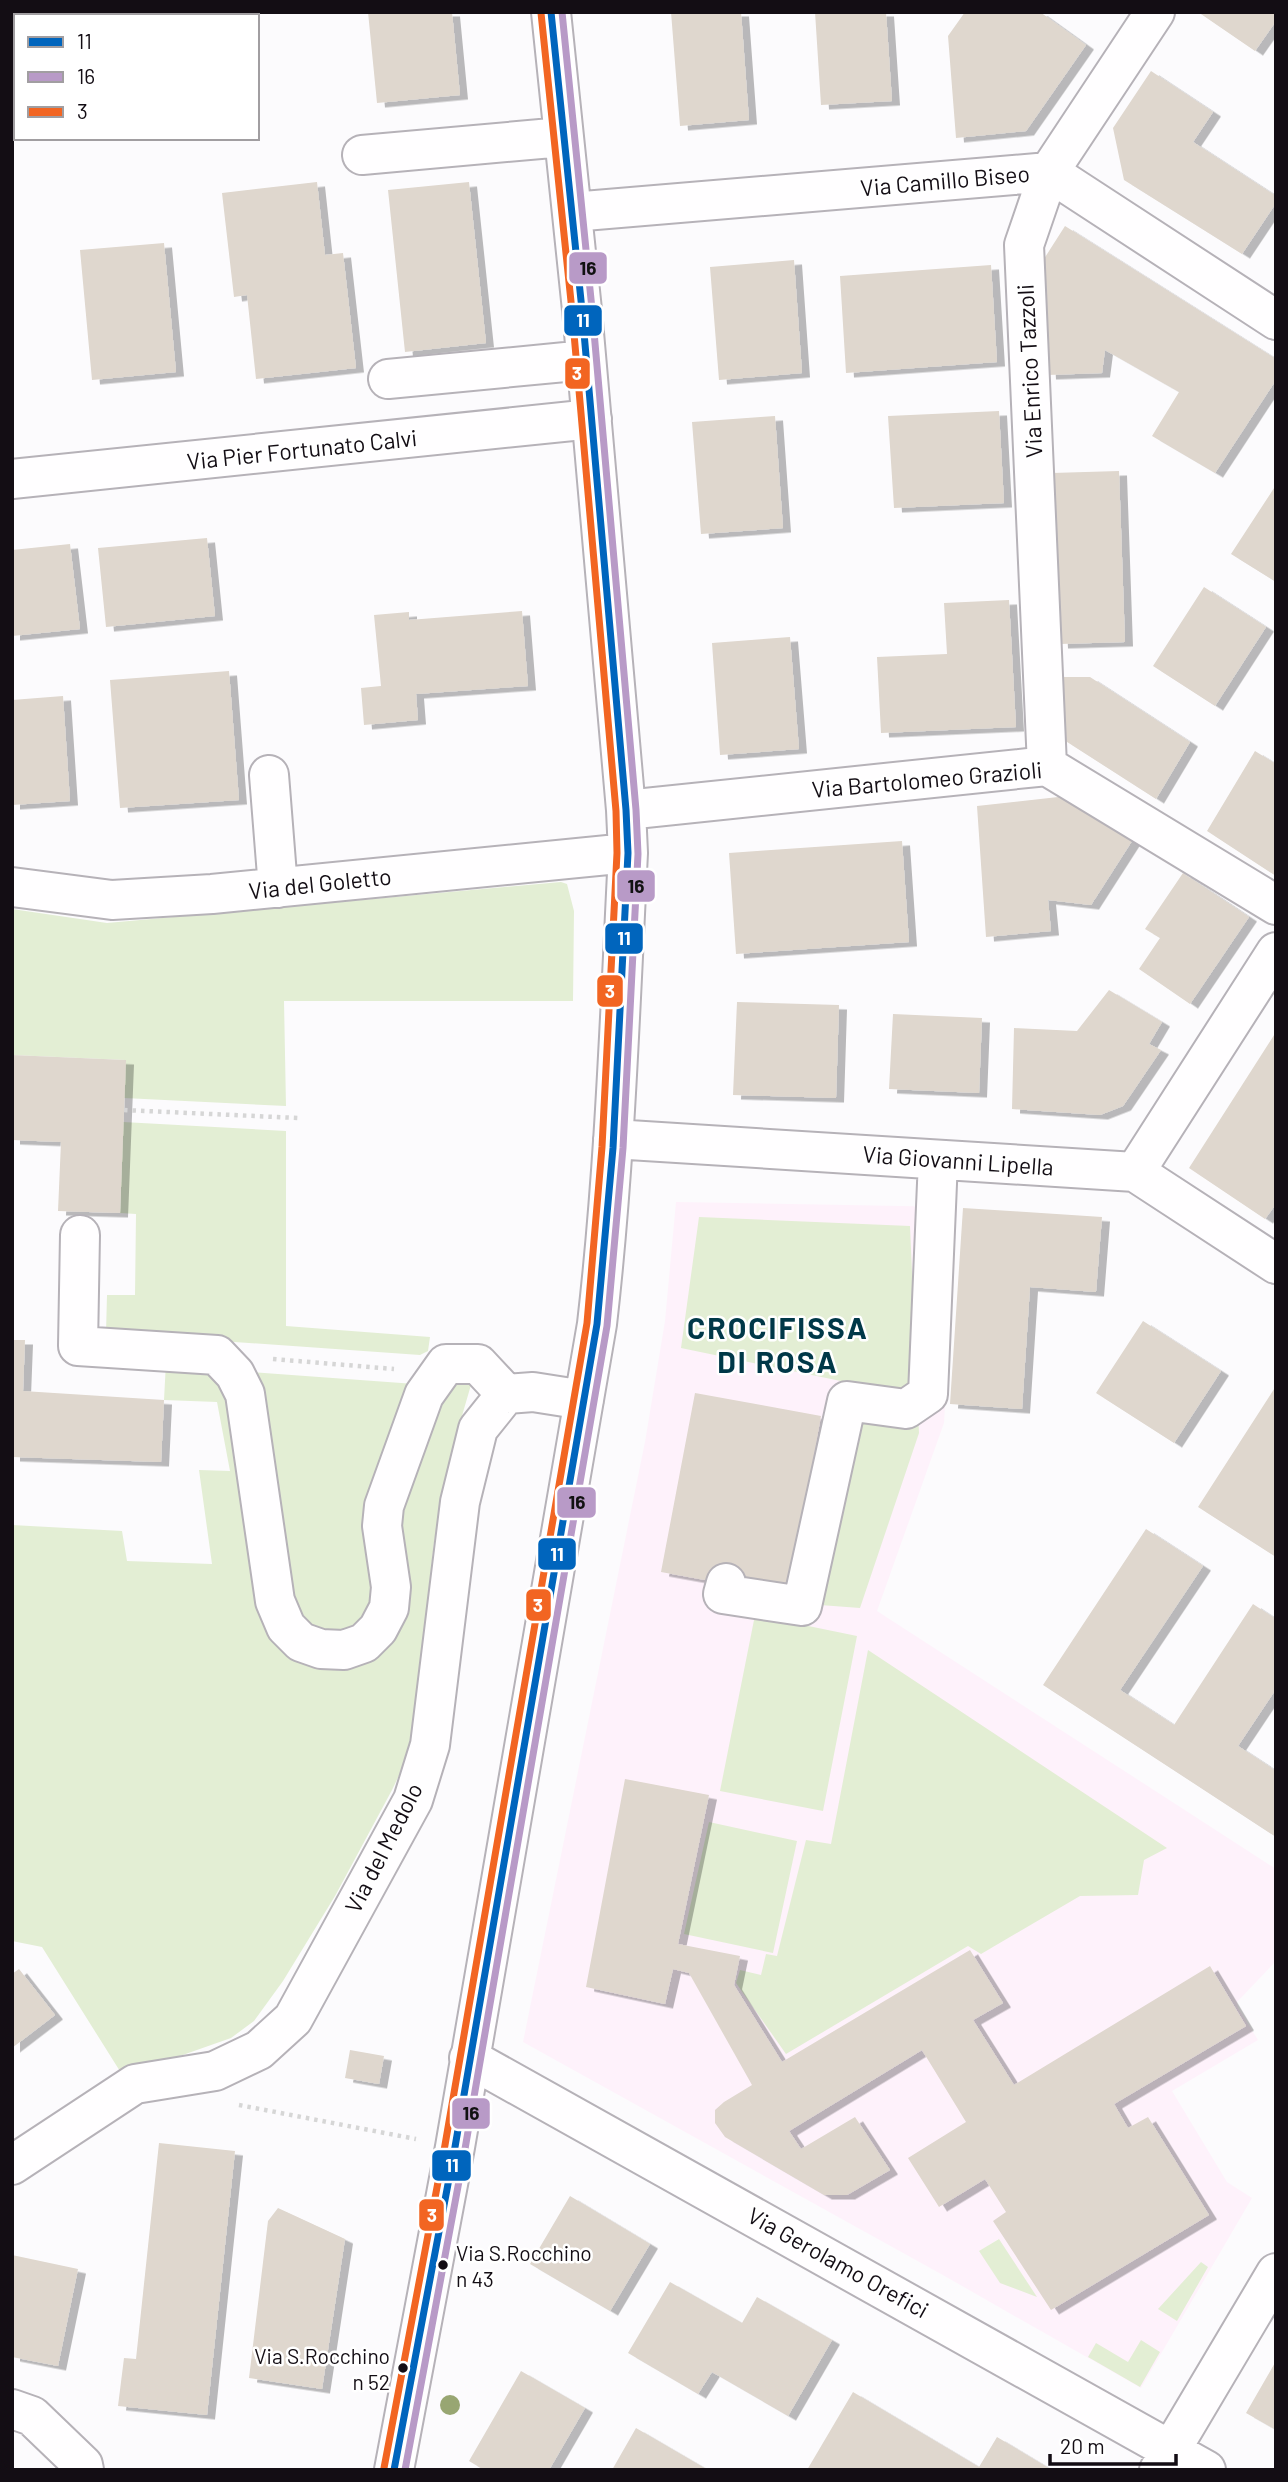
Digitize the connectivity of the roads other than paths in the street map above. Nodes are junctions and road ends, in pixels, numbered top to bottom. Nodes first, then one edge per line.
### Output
1 (551, 12) edge
2 (1155, 12) edge
3 (563, 137) junction
4 (362, 155) dead end
5 (1049, 173) junction
6 (572, 212) junction
7 (1276, 320) edge
8 (586, 360) junction
9 (388, 379) dead end
10 (592, 419) junction
11 (12, 480) edge
12 (1047, 766) junction
13 (269, 775) dead end
14 (626, 810) junction
15 (628, 853) junction
16 (12, 887) edge
17 (278, 888) junction
18 (1276, 905) edge
19 (1276, 952) edge
20 (613, 1139) junction
21 (938, 1160) junction
22 (1135, 1172) junction
23 (80, 1235) dead end
24 (1276, 1264) edge
25 (506, 1394) junction
26 (584, 1400) junction
27 (726, 1583) dead end
28 (469, 2058) junction
29 (12, 2165) edge
30 (1276, 2273) edge
31 (12, 2409) edge
32 (1165, 2459) edge
33 (83, 2470) edge
34 (394, 2470) edge
35 (1206, 2470) edge

1 - 3 street
2 - 5 street, Via Enrico Tazzoli
3 - 4 street
3 - 6 street
5 - 6 street, Via Camillo Biseo
5 - 7 street, Via Camillo Biseo
5 - 12 street, Via Enrico Tazzoli
6 - 8 street
8 - 9 street
8 - 10 street
10 - 11 street, Via Pier Fortunato Calvi
10 - 14 street
12 - 14 street, Via Bartolomeo Grazioli
12 - 18 street, Via Bartolomeo Grazioli
13 - 17 street
14 - 15 street
15 - 17 street, Via del Goletto
15 - 20 street
16 - 17 street, Via del Goletto
19 - 22 street
20 - 21 street, Via Giovanni Lipella
20 - 26 street
21 - 22 street, Via Giovanni Lipella
21 - 27 street
22 - 24 street, Via Giovanni Lipella
23 - 25 street
25 - 26 street
25 - 29 street, Via del Medolo
26 - 28 street
28 - 32 street, Via Gerolamo Orefici
28 - 34 street
30 - 32 street
31 - 33 street
32 - 35 street, Via Gerolamo Orefici

